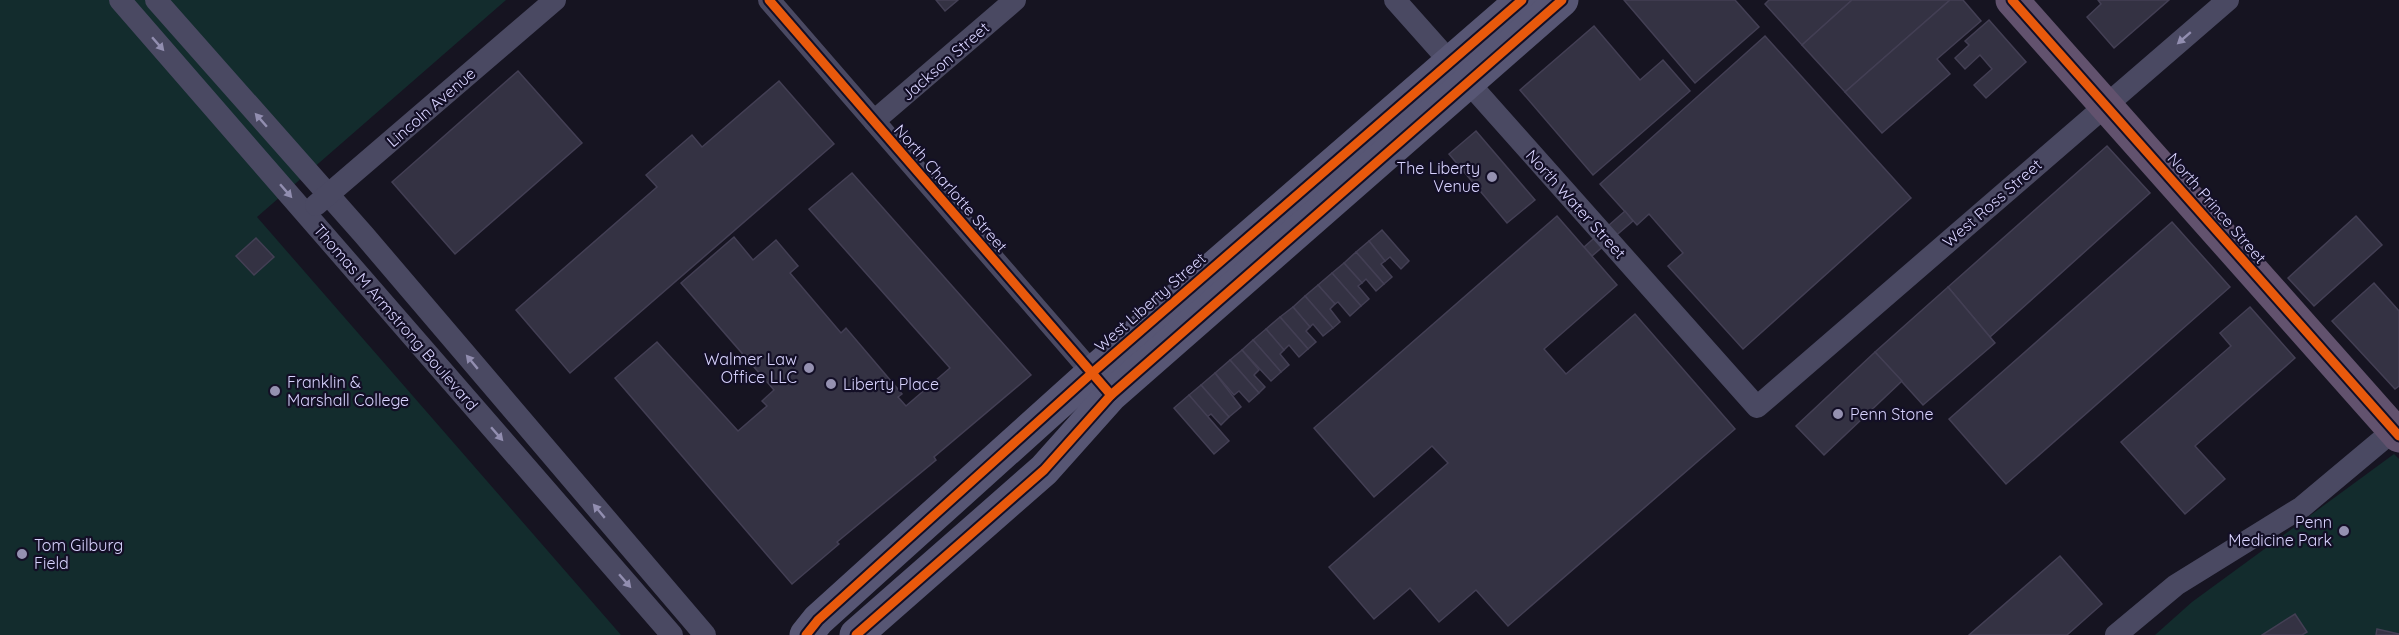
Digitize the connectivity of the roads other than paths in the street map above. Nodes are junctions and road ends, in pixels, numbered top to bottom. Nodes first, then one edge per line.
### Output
1 (120, 0) edge
2 (156, 0) edge
3 (555, 0) edge
4 (769, 0) edge
5 (1015, 0) edge
6 (1395, 0) edge
7 (1522, 0) edge
8 (1562, 0) edge
9 (2012, 0) edge
10 (2228, 0) edge
11 (1458, 72) junction
12 (2106, 105) junction
13 (874, 121) junction
14 (328, 195) junction
15 (306, 214) junction
16 (1101, 384) junction
17 (1757, 407) joint
18 (2397, 431) edge
19 (672, 635) edge
20 (705, 635) edge
21 (806, 635) edge
22 (856, 635) edge
23 (2116, 635) edge

1 -> 15 street, Thomas M Armstrong Boulevard
14 -> 2 street, Thomas M Armstrong Boulevard
3 - 14 street, Lincoln Avenue
4 - 13 street, North Charlotte Street
5 - 13 street, Jackson Street
6 - 11 street, North Water Street
7 - 11 main road, West Liberty Street
8 - 11 main road, West Liberty Street
9 - 12 highway, North Prince Street
10 -> 12 street, West Ross Street
11 - 16 main road, West Liberty Street
11 - 17 street, North Water Street
12 - 17 street, West Ross Street
12 - 18 highway, North Prince Street
13 - 16 street, North Charlotte Street
14 - 15 street, Lincoln Avenue
20 -> 14 street, Thomas M Armstrong Boulevard
15 -> 19 street, Thomas M Armstrong Boulevard
16 - 21 main road, West Liberty Street
16 - 22 main road, West Liberty Street
18 - 23 street

